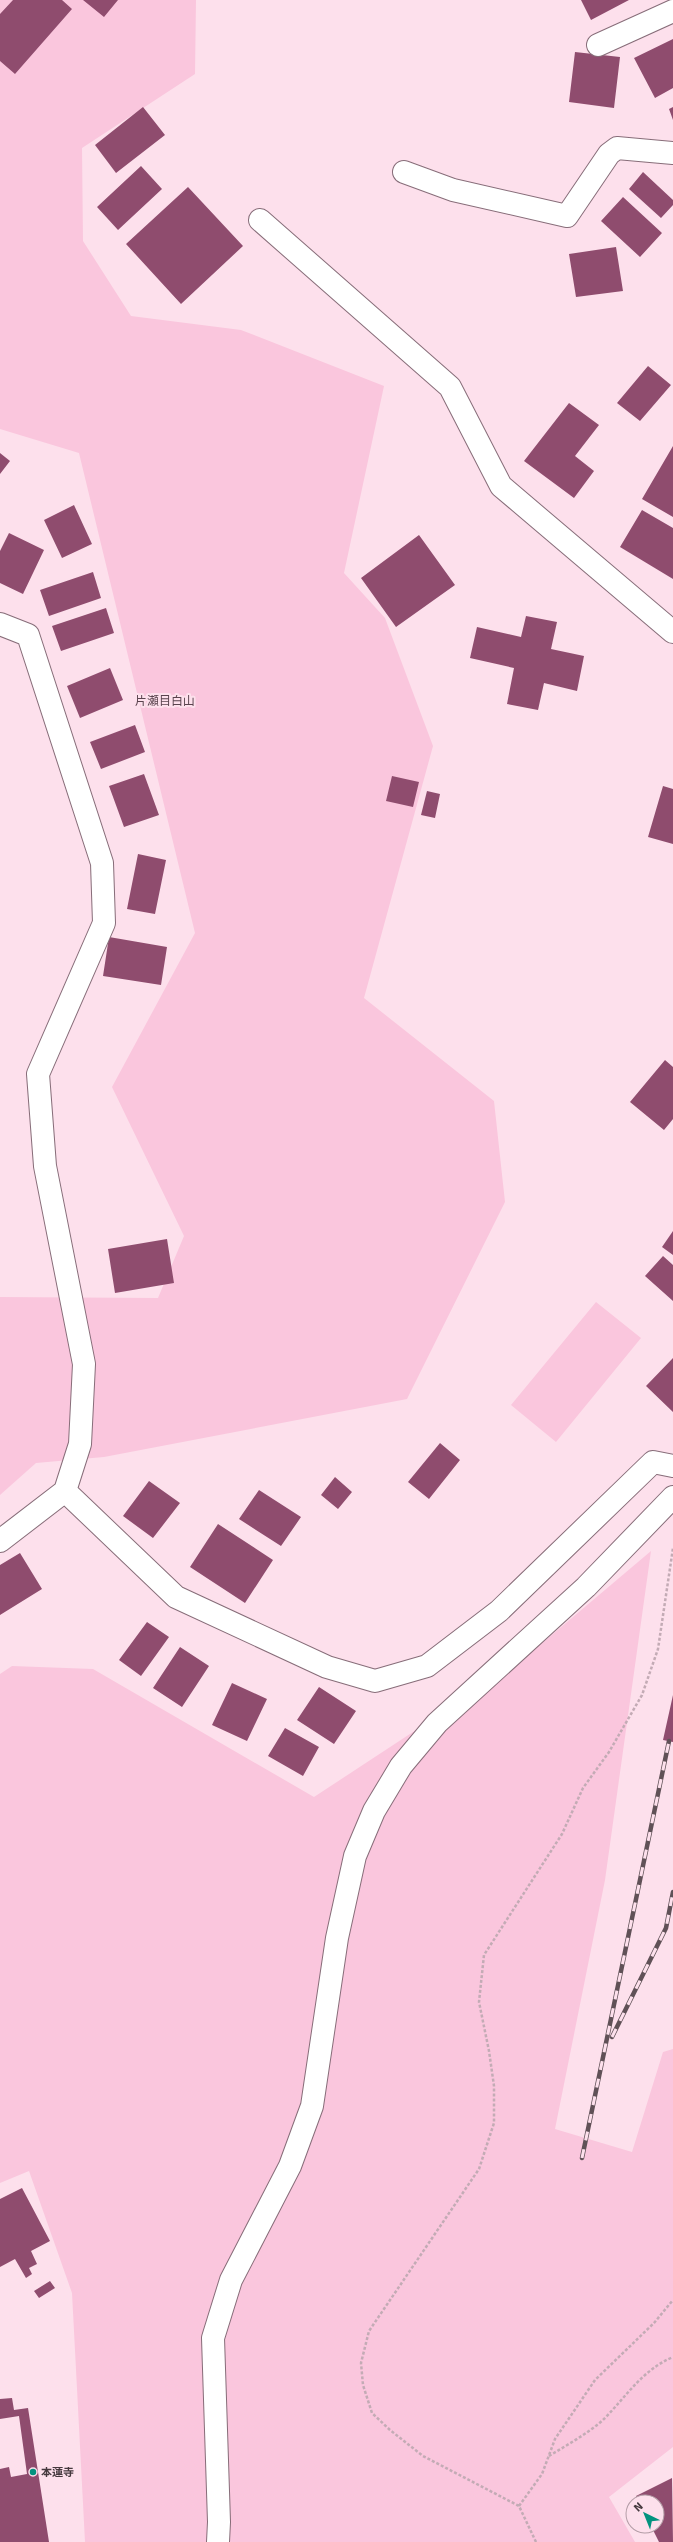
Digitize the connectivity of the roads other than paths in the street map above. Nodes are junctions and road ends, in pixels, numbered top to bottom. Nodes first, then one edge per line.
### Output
1 (673, 11) edge
2 (598, 45) dead end
3 (673, 153) edge
4 (404, 172) dead end
5 (260, 220) dead end
6 (0, 624) edge
7 (673, 632) edge
8 (673, 1466) edge
9 (65, 1491) junction
10 (673, 1496) edge
11 (0, 1541) edge
12 (218, 2542) edge

1 - 2 street
3 - 4 street
5 - 7 street
6 - 9 street
8 - 9 street
9 - 11 street
10 - 12 street

